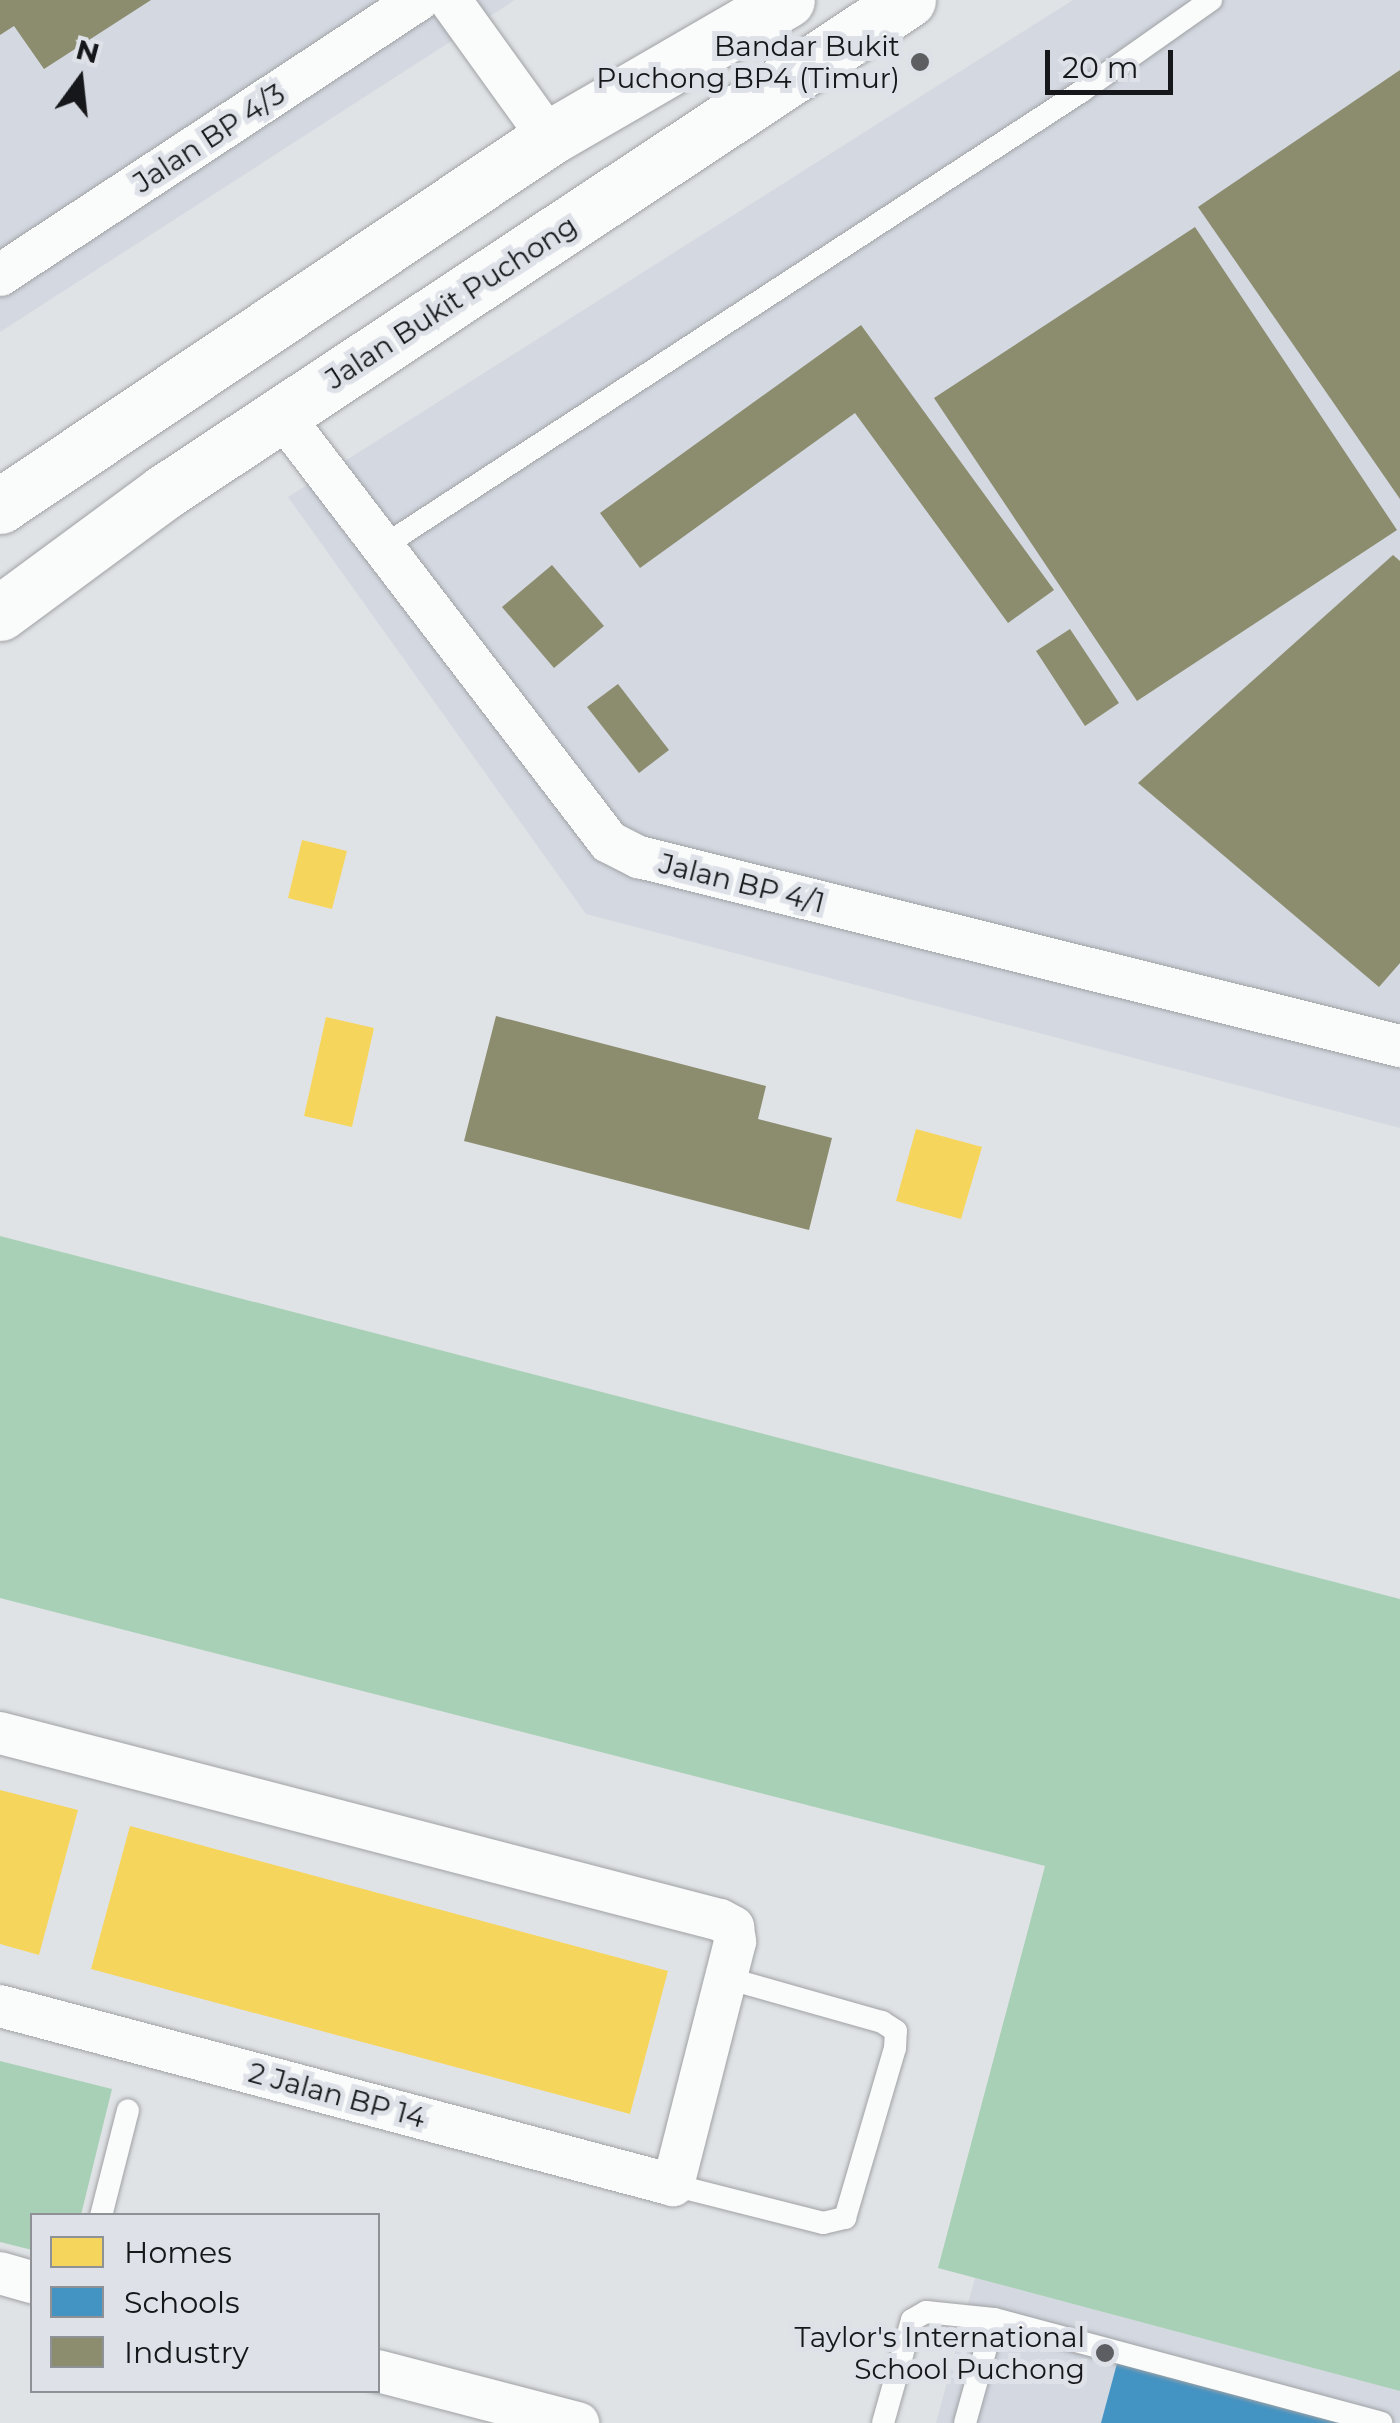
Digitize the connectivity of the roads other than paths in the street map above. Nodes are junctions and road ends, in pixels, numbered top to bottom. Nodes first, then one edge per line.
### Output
1 (418, 0) edge
2 (450, 0) edge
3 (786, 0) edge
4 (908, 0) edge
5 (1211, 0) edge
6 (550, 138) junction
7 (0, 275) edge
8 (281, 414) junction
9 (0, 506) edge
10 (382, 547) junction
11 (0, 613) edge
12 (1400, 1046) edge
13 (0, 1732) edge
14 (727, 1978) junction
15 (0, 2006) edge
16 (128, 2110) dead end
17 (674, 2185) junction
18 (102, 2213) edge
19 (0, 2274) edge
20 (30, 2282) edge
21 (994, 2319) junction
22 (380, 2372) edge
23 (578, 2423) edge
24 (883, 2423) edge
25 (965, 2423) edge
26 (1381, 2423) edge

1 - 7 street, Jalan BP 4/3
2 - 6 street
3 - 6 main road
4 - 8 main road, Jalan Bukit Puchong
5 - 10 lane
6 - 9 main road
8 - 10 street, Jalan BP 4/1
8 - 11 main road, Jalan Bukit Puchong
10 - 12 street, Jalan BP 4/1
13 - 14 street
14 - 17 street
14 - 17 lane
15 - 17 street, 2 Jalan BP 14
16 - 18 lane
19 - 20 street
21 - 24 lane
21 - 25 lane
21 - 26 lane
22 - 23 street

